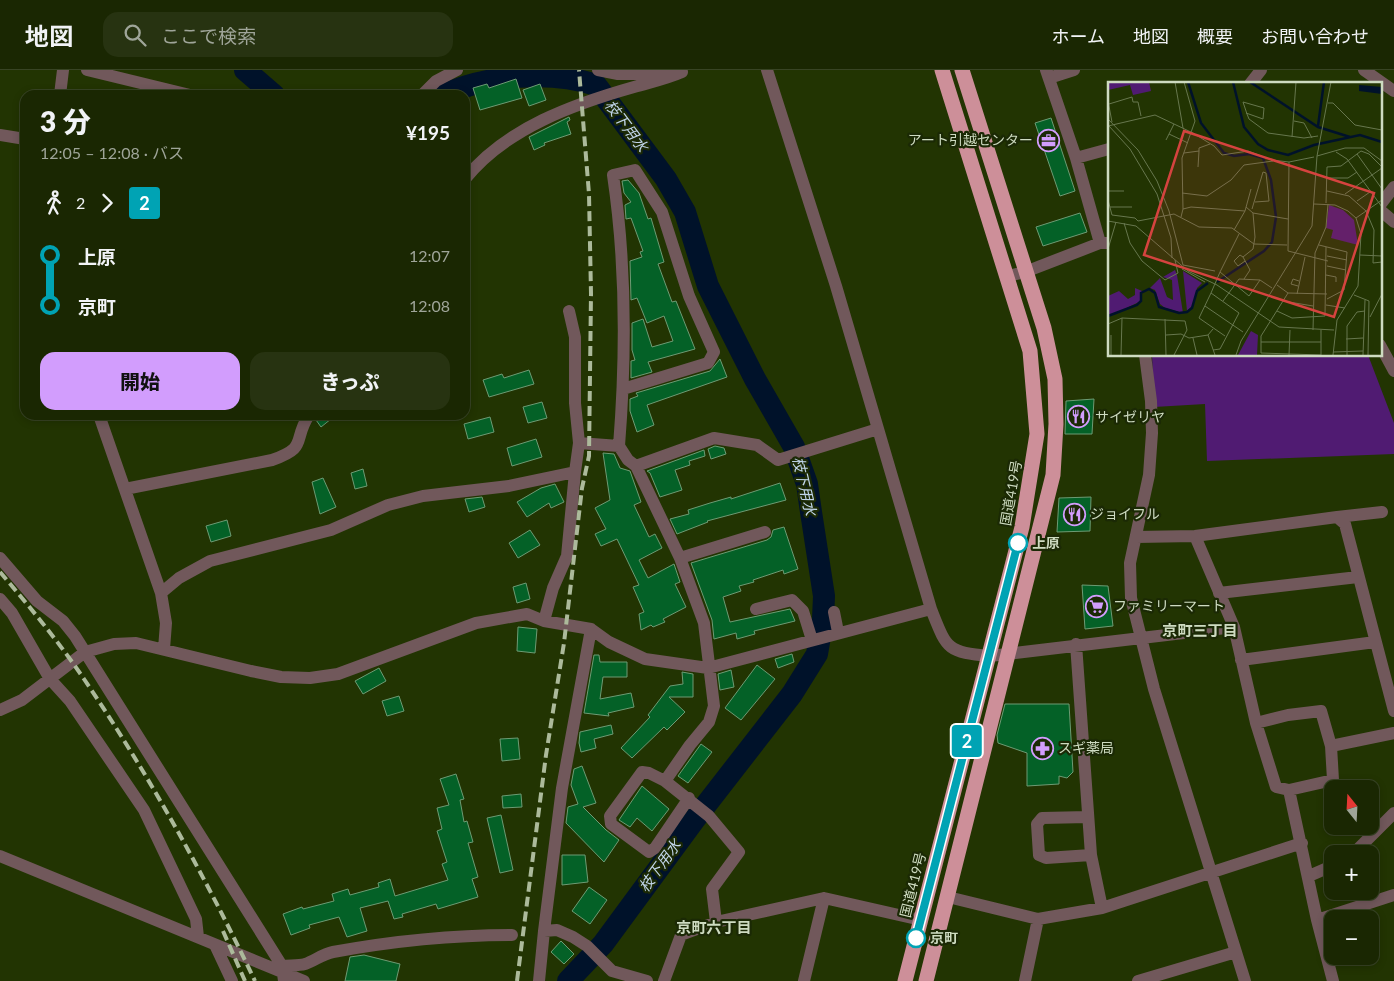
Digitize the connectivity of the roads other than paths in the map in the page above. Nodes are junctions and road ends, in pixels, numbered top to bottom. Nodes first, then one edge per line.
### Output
1 (62, 70) edge
2 (87, 70) edge
3 (457, 70) edge
4 (598, 70) edge
5 (767, 70) edge
6 (942, 70) edge
7 (962, 70) edge
8 (1074, 70) edge
9 (1261, 70) edge
10 (684, 71) edge
11 (1048, 74) edge
12 (1364, 76) edge
13 (1252, 82) edge
14 (1376, 82) edge
15 (1382, 85) edge
16 (60, 90) edge
17 (169, 90) edge
18 (427, 90) edge
19 (1394, 91) edge
20 (0, 135) edge
21 (20, 138) edge
22 (1108, 149) edge
23 (1076, 158) junction
24 (470, 173) edge
25 (1394, 187) edge
26 (1382, 202) edge
27 (1382, 212) edge
28 (1394, 222) edge
29 (1104, 243) edge
30 (1025, 272) junction
31 (1008, 276) junction
32 (569, 311) dead end
33 (1382, 349) edge
34 (1145, 356) edge
35 (1394, 372) edge
36 (623, 389) junction
37 (101, 420) edge
38 (307, 420) edge
39 (878, 429) junction
40 (579, 443) junction
41 (613, 445) junction
42 (636, 466) junction
43 (575, 472) junction
44 (125, 489) junction
45 (1382, 512) dead end
46 (1337, 517) junction
47 (765, 532) dead end
48 (1195, 536) junction
49 (1136, 537) junction
50 (0, 558) edge
51 (680, 558) junction
52 (1358, 577) junction
53 (161, 593) junction
54 (1219, 593) junction
55 (0, 599) edge
56 (756, 609) dead end
57 (931, 609) junction
58 (834, 612) dead end
59 (547, 621) junction
60 (1234, 627) junction
61 (588, 628) junction
62 (837, 633) junction
63 (1141, 638) junction
64 (812, 640) junction
65 (1375, 642) junction
66 (1076, 644) junction
67 (164, 649) junction
68 (85, 652) junction
69 (1009, 653) junction
70 (990, 656) junction
71 (1241, 660) junction
72 (708, 668) junction
73 (50, 679) junction
74 (0, 710) edge
75 (1394, 711) edge
76 (1256, 723) junction
77 (1394, 734) edge
78 (1331, 746) junction
79 (665, 781) junction
80 (1289, 790) junction
81 (691, 800) junction
82 (1394, 813) edge
83 (1088, 817) junction
84 (1302, 843) junction
85 (1363, 845) edge
86 (1091, 855) junction
87 (0, 856) edge
88 (1324, 869) edge
89 (1210, 872) junction
90 (1308, 876) junction
91 (1394, 895) edge
92 (948, 896) junction
93 (824, 898) junction
94 (1102, 908) junction
95 (921, 920) junction
96 (1038, 920) junction
97 (1317, 920) junction
98 (716, 922) junction
99 (544, 931) junction
100 (512, 935) dead end
101 (198, 937) junction
102 (216, 946) junction
103 (1236, 952) junction
104 (283, 973) edge
105 (232, 981) edge
106 (304, 981) edge
107 (539, 981) edge
108 (647, 981) edge
109 (664, 981) edge
110 (804, 981) edge
111 (906, 981) edge
112 (926, 981) edge
113 (1025, 981) edge
114 (1138, 981) edge
115 (1245, 981) edge
116 (1333, 981) edge

1 - 16 street
2 - 17 street
3 - 18 street
4 - 10 street
5 - 39 street
6 - 31 highway, 国道419号
7 - 30 highway
8 - 11 street
9 - 13 street
10 - 24 street
11 - 23 street
12 - 14 street
15 - 19 street
20 - 21 street
22 - 23 street
23 - 29 street
25 - 26 street
27 - 28 street
29 - 30 street
30 - 31 street
30 - 69 highway
31 - 70 highway, 国道419号
32 - 40 street
33 - 35 street
34 - 49 street
36 - 36 street
36 - 41 street
37 - 44 street
38 - 44 street
39 - 42 street
39 - 57 street
40 - 41 street
40 - 43 street
41 - 42 street
42 - 51 street
43 - 53 street
43 - 59 street
44 - 53 street
45 - 46 street
46 - 48 street
46 - 52 street
47 - 51 street
48 - 49 street
48 - 54 street
49 - 63 street
50 - 68 street
51 - 72 street
52 - 54 street
52 - 65 street
53 - 67 street
54 - 60 street
55 - 73 street
56 - 64 street
57 - 62 street
57 - 70 street
58 - 62 street
59 - 61 street
59 - 67 street
60 - 63 street
60 - 71 street
61 - 72 street
61 - 99 street
62 - 64 street
63 - 66 street
63 - 89 street
64 - 72 street
65 - 71 street
65 - 75 street
66 - 69 street
66 - 83 street
67 - 68 street
68 - 73 street
68 - 104 street
69 - 70 street
69 - 92 highway
70 - 95 highway, 国道419号
71 - 76 street
72 - 79 street
73 - 74 street
73 - 101 street
76 - 78 street
76 - 80 street
77 - 78 street
78 - 80 street
79 - 81 street
79 - 81 street
80 - 84 street
81 - 98 street
82 - 85 street
83 - 86 street
83 - 86 street
84 - 89 street
84 - 90 street
86 - 94 street
87 - 101 street
88 - 90 street
89 - 94 street
89 - 103 street
90 - 97 street
91 - 97 street
92 - 96 street
92 - 112 highway
93 - 95 street
93 - 98 street
93 - 110 street
94 - 96 street
95 - 111 highway, 国道419号
96 - 113 street
97 - 116 street
98 - 109 street
99 - 107 street
99 - 108 street
100 - 104 street
101 - 102 street
102 - 104 street
102 - 105 street
103 - 114 street
103 - 115 street
104 - 106 street

